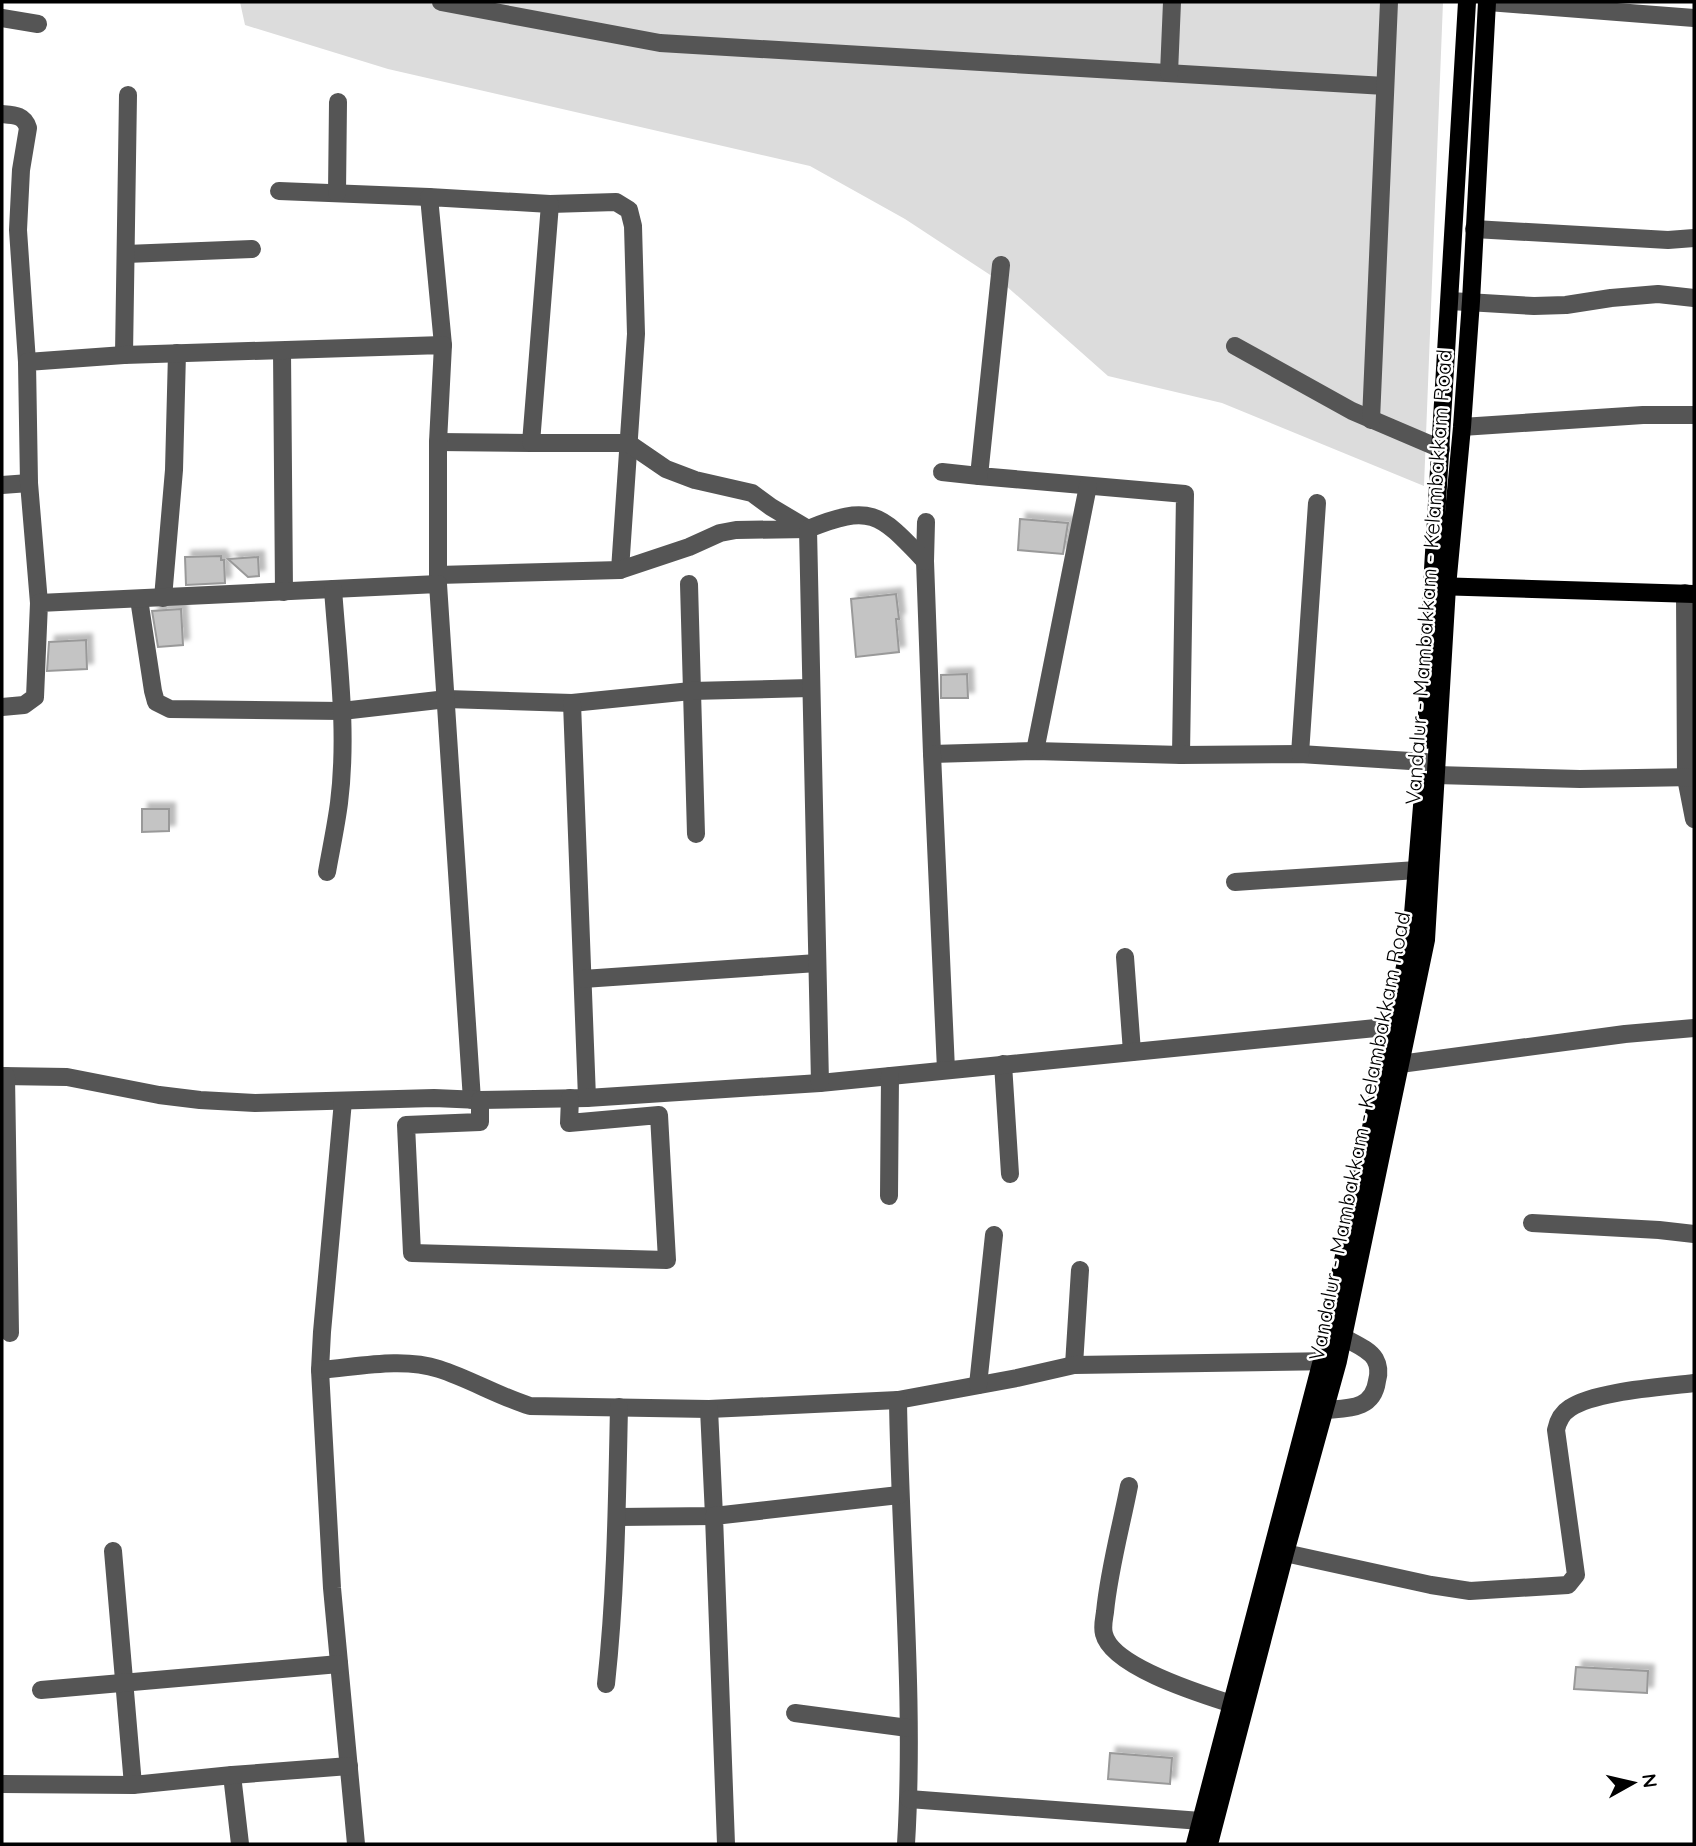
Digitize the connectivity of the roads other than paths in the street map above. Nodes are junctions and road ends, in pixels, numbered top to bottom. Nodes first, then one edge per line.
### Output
1 (441, 2) edge
2 (1172, 2) edge
3 (1389, 2) edge
4 (1467, 2) edge
5 (1488, 2) edge
6 (2, 18) edge
7 (1694, 18) edge
8 (38, 24) dead end
9 (1169, 73) junction
10 (1385, 86) junction
11 (128, 95) dead end
12 (338, 102) dead end
13 (2, 114) edge
14 (279, 191) dead end
15 (337, 193) junction
16 (429, 197) junction
17 (550, 204) junction
18 (1474, 229) junction
19 (1694, 238) edge
20 (252, 249) dead end
21 (126, 254) junction
22 (1001, 265) dead end
23 (1694, 298) edge
24 (1450, 301) junction
25 (1471, 301) junction
26 (443, 345) junction
27 (1235, 346) dead end
28 (282, 351) junction
29 (177, 354) junction
30 (124, 355) junction
31 (27, 362) junction
32 (1694, 415) edge
33 (1371, 419) junction
34 (1462, 427) junction
35 (438, 442) junction
36 (531, 443) junction
37 (628, 443) junction
38 (1441, 449) junction
39 (942, 472) dead end
40 (979, 476) junction
41 (29, 483) junction
42 (2, 485) edge
43 (1088, 486) junction
44 (1317, 503) dead end
45 (926, 522) dead end
46 (808, 529) junction
47 (925, 561) junction
48 (620, 570) junction
49 (438, 579) junction
50 (689, 584) dead end
51 (1439, 586) junction
52 (333, 589) junction
53 (284, 592) junction
54 (1690, 594) edge
55 (163, 598) junction
56 (139, 599) junction
57 (39, 603) junction
58 (810, 688) junction
59 (691, 691) junction
60 (447, 699) junction
61 (572, 703) junction
62 (2, 707) edge
63 (342, 711) junction
64 (1035, 751) junction
65 (932, 754) junction
66 (1300, 754) junction
67 (1181, 755) junction
68 (1431, 769) junction
69 (1690, 778) edge
70 (1694, 819) edge
71 (696, 834) dead end
72 (1417, 870) junction
73 (327, 872) dead end
74 (1235, 882) dead end
75 (1125, 957) dead end
76 (817, 963) junction
77 (583, 979) junction
78 (1399, 1026) junction
79 (1694, 1028) edge
80 (1132, 1052) junction
81 (1392, 1063) junction
82 (1003, 1064) junction
83 (946, 1070) junction
84 (4, 1076) edge
85 (890, 1076) junction
86 (820, 1083) junction
87 (579, 1098) junction
88 (476, 1100) junction
89 (343, 1101) junction
90 (1010, 1174) dead end
91 (889, 1196) dead end
92 (1532, 1223) dead end
93 (1694, 1234) edge
94 (993, 1236) dead end
95 (1080, 1269) dead end
96 (9, 1333) dead end
97 (1343, 1337) junction
98 (1330, 1361) junction
99 (1074, 1365) junction
100 (320, 1370) junction
101 (1694, 1383) edge
102 (978, 1385) junction
103 (898, 1400) junction
104 (619, 1407) junction
105 (709, 1409) junction
106 (1325, 1410) junction
107 (1129, 1486) dead end
108 (900, 1495) junction
109 (713, 1516) junction
110 (617, 1517) junction
111 (113, 1551) dead end
112 (1285, 1553) junction
113 (339, 1664) junction
114 (124, 1683) junction
115 (606, 1684) dead end
116 (41, 1690) dead end
117 (1232, 1704) junction
118 (795, 1713) dead end
119 (908, 1728) junction
120 (349, 1766) junction
121 (232, 1775) junction
122 (2, 1784) edge
123 (133, 1785) junction
124 (909, 1799) junction
125 (1201, 1821) junction
126 (240, 1844) edge
127 (356, 1844) edge
128 (726, 1844) edge
129 (906, 1844) edge
130 (1195, 1844) edge
131 (1209, 1844) edge

1 - 9 street
2 - 9 street
3 - 10 street
4 - 24 main road, Vandalur - Mambakkam - Kelambakkam Road
5 - 7 street
5 - 18 main road, Vandalur - Mambakkam - Kelambakkam Road
6 - 8 street
9 - 10 street
10 - 33 street
11 - 21 street
12 - 15 street
13 - 31 street
14 - 15 street
15 - 16 street
16 - 17 street
16 - 26 street
17 - 36 street
17 - 37 street
18 - 19 street
18 - 25 main road, Vandalur - Mambakkam - Kelambakkam Road
20 - 21 street
21 - 30 street
22 - 40 street
23 - 25 street
24 - 25 street
24 - 38 main road, Vandalur - Mambakkam - Kelambakkam Road
25 - 34 main road, Vandalur - Mambakkam - Kelambakkam Road
26 - 28 street
26 - 35 street
27 - 33 street
28 - 29 street
28 - 53 street
29 - 30 street
29 - 55 street
30 - 31 street
31 - 41 street
32 - 34 street
33 - 38 street
34 - 51 main road, Vandalur - Mambakkam - Kelambakkam Road
35 - 36 street
35 - 49 street
36 - 37 street
37 - 46 street
37 - 48 street
38 - 51 main road, Vandalur - Mambakkam - Kelambakkam Road
39 - 40 street
40 - 43 street
41 - 42 street
41 - 57 street
43 - 64 street
43 - 67 street
44 - 66 street
45 - 47 street
46 - 47 street
46 - 48 street
46 - 58 street
47 - 65 street
48 - 49 street
49 - 52 street
49 - 60 street
50 - 59 street
51 - 54 main road
51 - 68 main road, Vandalur - Mambakkam - Kelambakkam Road
52 - 53 street
52 - 63 street
53 - 55 street
54 - 69 street
55 - 56 street
56 - 57 street
56 - 63 street
57 - 62 street
58 - 59 street
58 - 76 street
59 - 61 street
59 - 71 street
60 - 61 street
60 - 63 street
60 - 88 street
61 - 77 street
63 - 73 street
64 - 65 street
64 - 67 street
65 - 83 street
66 - 67 street
66 - 68 street
68 - 69 street
68 - 72 main road, Vandalur - Mambakkam - Kelambakkam Road
68 - 78 main road, Vandalur - Mambakkam - Kelambakkam Road
69 - 70 street
72 - 74 street
72 - 78 main road, Vandalur - Mambakkam - Kelambakkam Road
75 - 80 street
76 - 77 street
76 - 86 street
77 - 87 street
78 - 80 street
78 - 81 main road, Vandalur - Mambakkam - Kelambakkam Road
79 - 81 street
80 - 82 street
81 - 97 main road, Vandalur - Mambakkam - Kelambakkam Road
81 - 98 main road, Vandalur - Mambakkam - Kelambakkam Road
82 - 83 street
82 - 90 street
83 - 85 street
84 - 89 street
84 - 96 street
85 - 86 street
85 - 91 street
86 - 87 street
87 - 88 street
87 - 88 street
88 - 89 street
89 - 100 street
92 - 93 street
94 - 102 street
95 - 99 street
97 - 98 main road, Vandalur - Mambakkam - Kelambakkam Road
97 - 106 street
98 - 99 street
98 - 106 main road, Vandalur - Mambakkam - Kelambakkam Road
98 - 117 main road, Vandalur - Mambakkam - Kelambakkam Road
99 - 102 street
100 - 104 street
100 - 113 street
101 - 112 street
102 - 103 street
103 - 105 street
103 - 108 street
104 - 105 street
104 - 110 street
105 - 109 street
106 - 112 main road, Vandalur - Mambakkam - Kelambakkam Road
107 - 117 street
108 - 109 street
108 - 119 street
109 - 110 street
109 - 128 street
110 - 115 street
111 - 114 street
112 - 131 main road, Vandalur - Mambakkam - Kelambakkam Road
113 - 114 street
113 - 120 street
114 - 116 street
114 - 123 street
117 - 125 main road, Vandalur - Mambakkam - Kelambakkam Road
118 - 119 street
119 - 124 street
120 - 121 street
120 - 127 street
121 - 123 street
121 - 126 street
122 - 123 street
124 - 125 street
124 - 129 street
125 - 130 main road, Vandalur - Mambakkam - Kelambakkam Road

